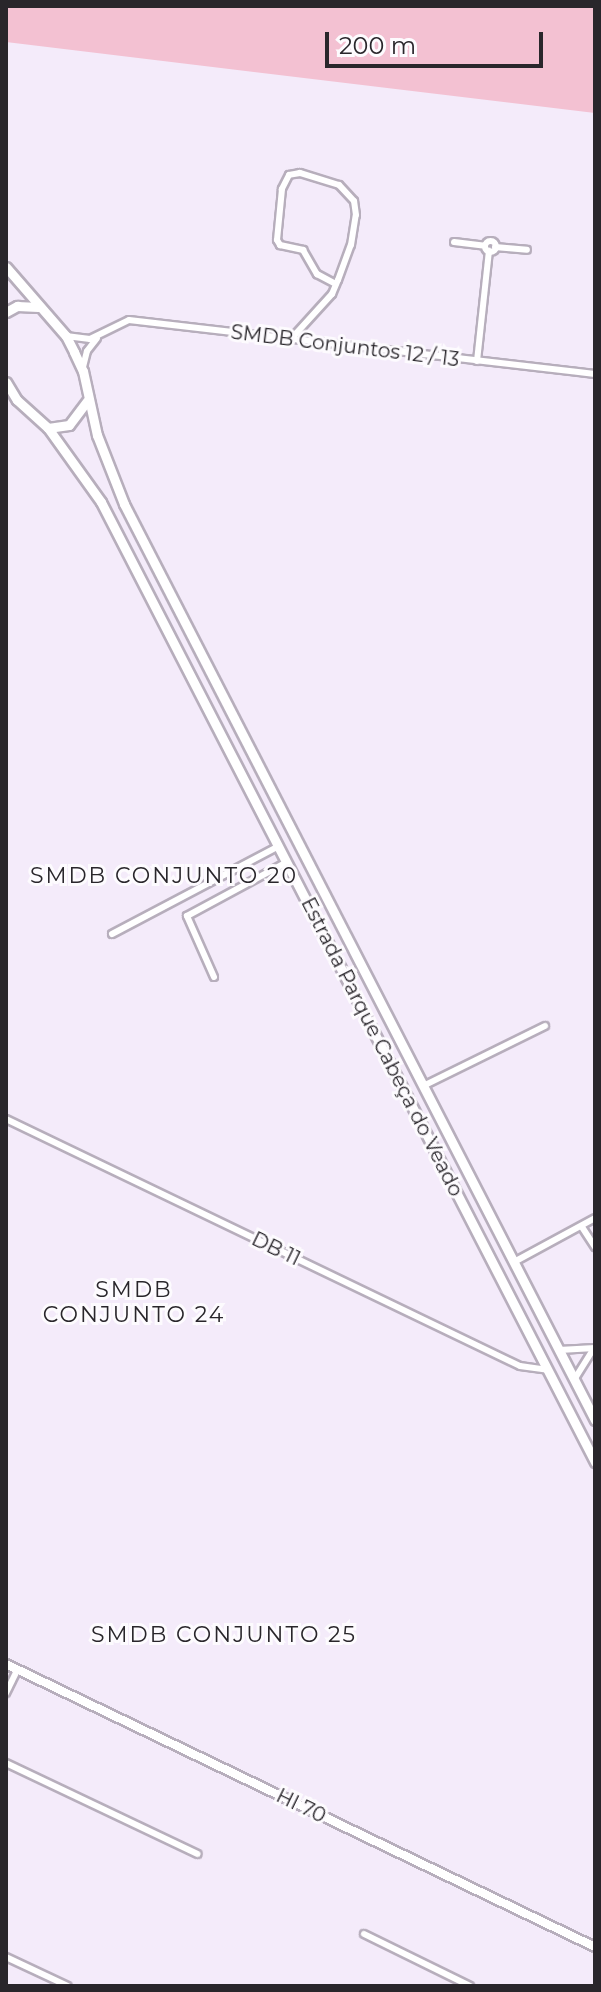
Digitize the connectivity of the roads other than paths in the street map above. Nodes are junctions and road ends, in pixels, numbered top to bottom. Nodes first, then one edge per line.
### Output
1 (454, 242) dead end
2 (490, 248) junction
3 (527, 250) dead end
4 (6, 267) edge
5 (336, 284) junction
6 (38, 307) junction
7 (6, 312) edge
8 (66, 336) junction
9 (100, 336) junction
10 (291, 339) junction
11 (477, 361) junction
12 (83, 371) junction
13 (595, 374) edge
14 (6, 382) edge
15 (6, 394) edge
16 (17, 400) junction
17 (87, 401) junction
18 (48, 428) junction
19 (279, 846) junction
20 (287, 862) junction
21 (112, 934) dead end
22 (214, 977) dead end
23 (545, 1026) dead end
24 (423, 1086) junction
25 (6, 1119) edge
26 (595, 1218) edge
27 (582, 1227) junction
28 (505, 1245) junction
29 (595, 1247) edge
30 (487, 1253) junction
31 (514, 1262) junction
32 (594, 1348) edge
33 (559, 1350) junction
34 (548, 1370) junction
35 (574, 1380) junction
36 (595, 1420) edge
37 (595, 1462) edge
38 (6, 1664) edge
39 (17, 1670) junction
40 (6, 1693) edge
41 (6, 1763) edge
42 (198, 1854) dead end
43 (364, 1934) dead end
44 (595, 1947) edge
45 (6, 1957) edge
46 (68, 1986) edge
47 (470, 1986) edge

1 - 2 street
2 - 3 street
2 - 11 street
4 - 6 main road
5 - 5 street
5 - 10 street
6 - 7 main road
6 - 8 main road, Estrada Parque Cabeça do Veado
8 - 9 street, SMDB Conjuntos 12 / 13
8 - 12 main road, Estrada Parque Cabeça do Veado
9 - 10 street, SMDB Conjuntos 12 / 13
9 - 12 street
10 - 11 street, SMDB Conjuntos 12 / 13
11 - 13 street, SMDB Conjuntos 12 / 13
12 - 17 main road, Estrada Parque Cabeça do Veado
14 - 16 main road, Estrada Parque Cabeça do Veado
15 - 16 street
16 - 18 main road, Estrada Parque Cabeça do Veado
17 - 18 main road
17 - 24 main road, Estrada Parque Cabeça do Veado
18 - 19 main road, Estrada Parque Cabeça do Veado
19 - 20 main road, Estrada Parque Cabeça do Veado
19 - 21 street
20 - 22 street
20 - 30 main road, Estrada Parque Cabeça do Veado
23 - 24 street
24 - 28 main road, Estrada Parque Cabeça do Veado
25 - 34 street, DB 11
26 - 27 street
27 - 29 street
27 - 31 street
28 - 30 main road
28 - 31 main road, Estrada Parque Cabeça do Veado
30 - 34 main road, Estrada Parque Cabeça do Veado
31 - 33 main road, Estrada Parque Cabeça do Veado
32 - 33 street
32 - 35 street
33 - 35 main road, Estrada Parque Cabeça do Veado
34 - 37 main road, Estrada Parque Cabeça do Veado
35 - 36 main road, Estrada Parque Cabeça do Veado
38 - 39 street, HI 70
39 - 40 street
39 - 44 street, HI 70
41 - 42 street
43 - 47 street
45 - 46 street

